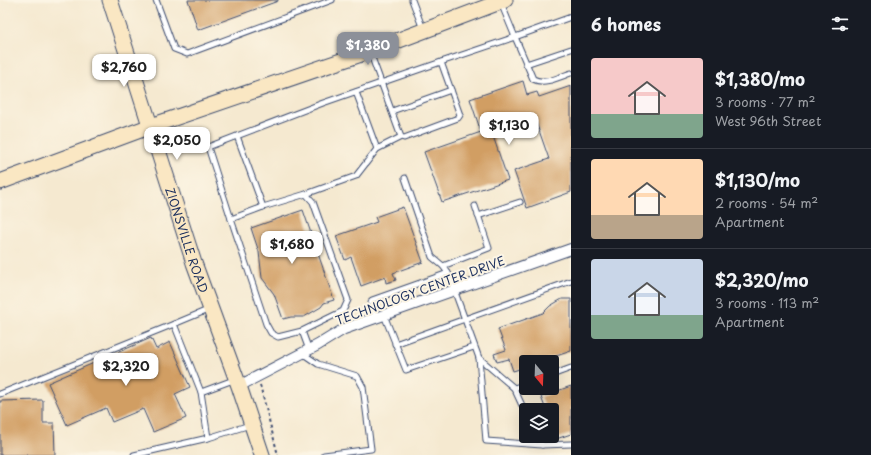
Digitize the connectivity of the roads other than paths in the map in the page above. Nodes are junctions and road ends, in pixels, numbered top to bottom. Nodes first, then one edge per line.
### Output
1 (110, 0) edge
2 (156, 0) edge
3 (332, 0) edge
4 (412, 0) edge
5 (503, 1) edge
6 (571, 17) edge
7 (424, 31) junction
8 (515, 37) junction
9 (571, 48) edge
10 (370, 51) junction
11 (441, 62) junction
12 (526, 64) junction
13 (571, 73) edge
14 (382, 83) junction
15 (451, 90) junction
16 (356, 92) junction
17 (392, 111) junction
18 (151, 126) junction
19 (237, 136) junction
20 (402, 137) junction
21 (377, 149) junction
22 (405, 178) dead end
23 (0, 182) edge
24 (306, 194) junction
25 (520, 202) dead end
26 (475, 206) dead end
27 (262, 207) junction
28 (478, 216) junction
29 (232, 219) junction
30 (571, 249) edge
31 (443, 266) junction
32 (448, 273) junction
33 (571, 281) edge
34 (454, 291) junction
35 (211, 309) junction
36 (380, 317) junction
37 (464, 320) junction
38 (174, 324) junction
39 (302, 331) junction
40 (396, 344) junction
41 (474, 347) junction
42 (306, 352) junction
43 (479, 358) junction
44 (571, 368) edge
45 (559, 372) edge
46 (238, 382) junction
47 (519, 386) edge
48 (514, 388) junction
49 (201, 392) junction
50 (0, 394) edge
51 (521, 403) edge
52 (252, 424) junction
53 (208, 438) junction
54 (571, 444) edge
55 (542, 445) joint
56 (134, 455) edge
57 (262, 455) edge
58 (324, 455) edge

1 - 18 main road, ZIONSVILLE ROAD
2 - 3 lane
4 - 7 lane
5 - 7 main road
5 - 8 lane
6 - 8 lane
7 - 10 main road
8 - 11 lane
8 - 12 lane
9 - 12 lane
10 - 14 lane
10 - 18 main road
11 - 14 lane
11 - 15 lane
12 - 13 lane
14 - 16 lane
14 - 17 lane
15 - 17 lane
15 - 20 lane
16 - 19 lane
16 - 21 lane
17 - 20 lane
18 - 23 main road
18 - 35 main road, ZIONSVILLE ROAD
19 - 27 lane
19 - 29 lane
20 - 21 lane
21 - 24 lane
22 - 31 lane
24 - 27 lane
24 - 39 lane
25 - 28 lane
26 - 28 lane
27 - 29 lane
28 - 31 lane
29 - 39 lane
30 - 34 street, TECHNOLOGY CENTER DRIVE
31 - 32 lane
32 - 34 lane
32 - 36 lane
33 - 37 lane
34 - 36 street, TECHNOLOGY CENTER DRIVE
34 - 37 lane
35 - 38 lane
35 - 46 main road, ZIONSVILLE ROAD
36 - 40 lane
36 - 42 street, TECHNOLOGY CENTER DRIVE
37 - 40 lane
37 - 41 lane
38 - 49 lane
38 - 50 lane
39 - 42 lane
40 - 41 lane
41 - 43 lane
42 - 46 street, TECHNOLOGY CENTER DRIVE
42 - 58 lane
43 - 48 lane
43 - 55 lane
44 - 45 lane
46 - 49 lane
46 - 52 main road, ZIONSVILLE ROAD
47 - 48 lane
48 - 51 lane
49 - 53 lane
52 - 53 lane
52 - 57 main road, ZIONSVILLE ROAD
53 - 56 lane
54 - 55 lane

